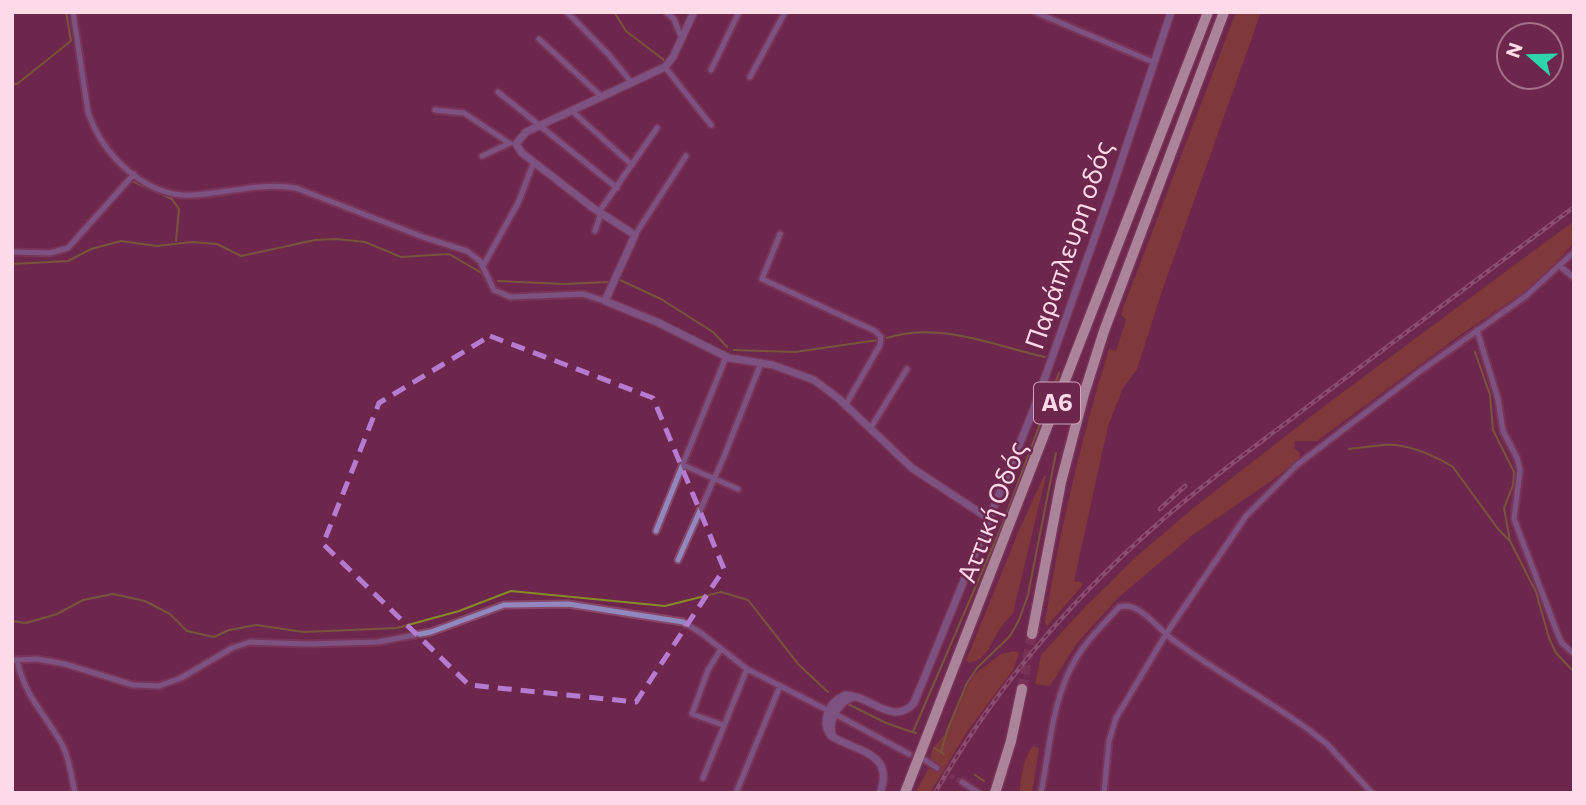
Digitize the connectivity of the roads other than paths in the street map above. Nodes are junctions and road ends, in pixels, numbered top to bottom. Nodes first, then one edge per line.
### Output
1 (73, 12) edge
2 (567, 12) edge
3 (666, 12) edge
4 (694, 12) edge
5 (738, 12) edge
6 (785, 12) edge
7 (1035, 12) edge
8 (1171, 12) edge
9 (1208, 12) edge
10 (1224, 12) edge
11 (539, 39) dead end
12 (682, 39) junction
13 (1153, 62) junction
14 (665, 67) junction
15 (711, 70) dead end
16 (750, 77) dead end
17 (632, 83) junction
18 (498, 92) dead end
19 (602, 97) junction
20 (435, 110) dead end
21 (572, 111) junction
22 (711, 125) dead end
23 (539, 126) junction
24 (657, 128) dead end
25 (513, 144) junction
26 (482, 156) dead end
27 (685, 156) dead end
28 (534, 162) junction
29 (632, 164) junction
30 (134, 174) junction
31 (617, 188) junction
32 (600, 213) junction
33 (595, 231) dead end
34 (780, 234) dead end
35 (635, 235) junction
36 (12, 252) edge
37 (1574, 252) edge
38 (483, 265) junction
39 (1560, 266) junction
40 (1574, 278) edge
41 (605, 301) junction
42 (1477, 330) junction
43 (726, 356) junction
44 (761, 363) junction
45 (907, 369) dead end
46 (845, 406) junction
47 (870, 429) junction
48 (683, 465) junction
49 (714, 478) junction
50 (738, 489) dead end
51 (988, 517) junction
52 (656, 531) dead end
53 (678, 561) dead end
54 (1032, 634) tunnel mouth
55 (1166, 634) junction
56 (721, 649) junction
57 (1574, 654) edge
58 (15, 660) edge
59 (747, 669) junction
60 (780, 686) junction
61 (1022, 689) tunnel mouth
62 (832, 713) junction
63 (723, 725) junction
64 (909, 754) dead end
65 (925, 760) dead end
66 (937, 768) tunnel mouth
67 (702, 778) dead end
68 (962, 782) tunnel mouth
69 (75, 793) edge
70 (736, 793) edge
71 (880, 793) edge
72 (905, 793) edge
73 (979, 793) edge
74 (995, 793) edge
75 (1041, 793) edge
76 (1104, 793) edge
77 (1372, 793) edge

1 - 30 street
2 - 17 street
3 - 12 street
4 - 12 street
5 - 15 street
6 - 16 street
7 - 13 street
8 - 13 street, Παράπλευρη οδός
9 - 72 highway, Αττική Οδός / Α6
10 - 54 highway, Αττική Οδός / Α6
11 - 19 street
12 - 14 street
13 - 51 street, Παράπλευρη οδός
14 - 17 street
14 - 22 street
17 - 19 street
18 - 23 street
19 - 21 street
20 - 25 street
21 - 23 street
21 - 29 street
23 - 25 street
23 - 31 street
24 - 29 street
25 - 26 street
25 - 28 street
27 - 35 street
28 - 32 street
28 - 38 street
29 - 31 street
30 - 36 street
30 - 38 street
31 - 32 street
32 - 33 street
32 - 35 street
34 - 46 street
35 - 41 street
37 - 39 street
38 - 41 street
39 - 40 street
39 - 42 street
41 - 43 street
42 - 55 street
42 - 57 street
43 - 44 street
43 - 48 street
44 - 46 street
44 - 49 street
45 - 47 street
46 - 47 street
47 - 51 street
48 - 49 street
48 - 52 street
49 - 50 street
49 - 53 street
51 - 62 street, Παράπλευρη οδός
55 - 75 street
55 - 76 street
55 - 77 street
56 - 58 street
56 - 59 street
56 - 63 street
58 - 69 street
59 - 60 street
59 - 63 street
60 - 62 street
60 - 70 street
61 - 74 highway
62 - 64 street
62 - 71 street
63 - 67 street
65 - 66 street
68 - 73 street

